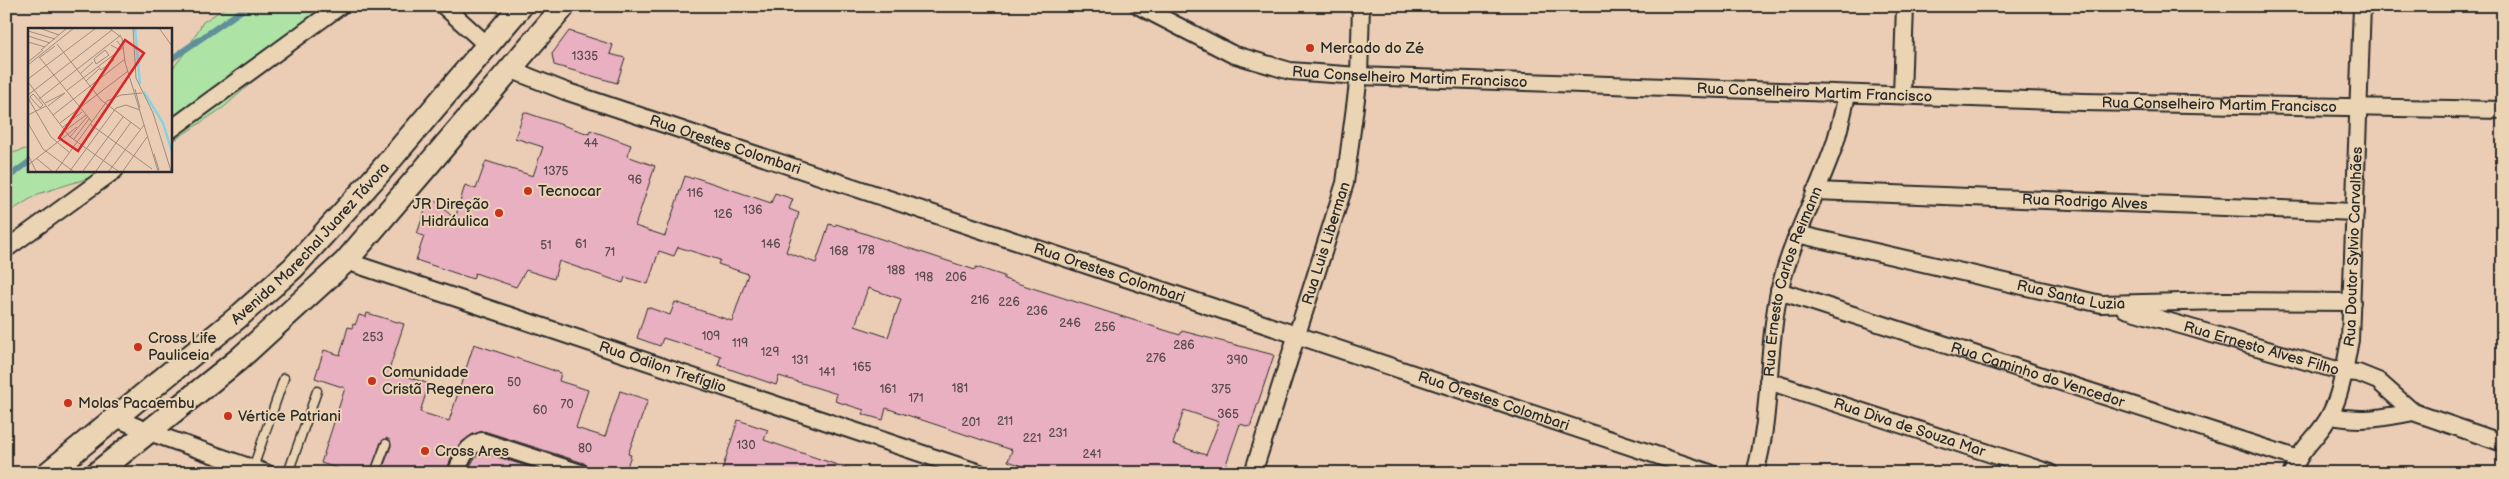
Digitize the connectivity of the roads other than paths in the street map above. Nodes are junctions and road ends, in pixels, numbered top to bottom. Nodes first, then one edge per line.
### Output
1 (340, 6) edge
2 (444, 6) edge
3 (521, 6) edge
4 (564, 6) edge
5 (1139, 6) edge
6 (1361, 6) edge
7 (1905, 6) edge
8 (2362, 6) edge
9 (488, 46) junction
10 (512, 70) junction
11 (1359, 76) junction
12 (1847, 95) junction
13 (1902, 95) junction
14 (2358, 106) junction
15 (2503, 110) edge
16 (171, 129) edge
17 (114, 171) edge
18 (1815, 192) junction
19 (2355, 212) junction
20 (1797, 234) junction
21 (6, 249) edge
22 (346, 261) junction
23 (1779, 292) junction
24 (2352, 302) junction
25 (2100, 304) junction
26 (1296, 337) junction
27 (2344, 372) junction
28 (284, 378) dead end
29 (1768, 381) junction
30 (317, 391) dead end
31 (2413, 412) junction
32 (2330, 416) junction
33 (116, 418) junction
34 (149, 432) junction
35 (2503, 443) edge
36 (386, 444) dead end
37 (2294, 465) edge
38 (260, 471) edge
39 (48, 473) edge
40 (97, 473) edge
41 (288, 473) edge
42 (376, 473) edge
43 (456, 473) edge
44 (581, 473) edge
45 (980, 473) edge
46 (1253, 473) edge
47 (1710, 473) edge
48 (1755, 473) edge
49 (2050, 473) edge

1 - 16 street
2 - 9 street
3 - 9 street, Avenida Marechal Juarez Távora
4 - 10 street
5 - 11 street, Rua Conselheiro Martim Francisco
6 - 11 street, Rua Luis Liberman
7 - 13 street
8 - 14 street, Rua Doutor Sylvio Carvalhães
9 - 33 street, Avenida Marechal Juarez Távora
10 - 22 street
10 - 26 street, Rua Orestes Colombari
11 - 12 street, Rua Conselheiro Martim Francisco
11 - 26 street, Rua Luis Liberman
12 - 13 street, Rua Conselheiro Martim Francisco
12 - 18 street, Rua Ernesto Carlos Reimann
13 - 14 street, Rua Conselheiro Martim Francisco
14 - 15 street, Rua Conselheiro Martim Francisco
14 - 19 street, Rua Doutor Sylvio Carvalhães
17 - 21 street
18 - 19 street, Rua Rodrigo Alves
18 - 20 street, Rua Ernesto Carlos Reimann
19 - 24 street, Rua Doutor Sylvio Carvalhães
20 - 23 street, Rua Ernesto Carlos Reimann
20 - 25 street, Rua Santa Luzia
22 - 34 street
22 - 45 street, Rua Odilon Trefíglio
23 - 29 street, Rua Ernesto Carlos Reimann
23 - 37 street, Rua Caminho do Vencedor
24 - 25 street, Rua Santa Luzia
24 - 27 street, Rua Doutor Sylvio Carvalhães
25 - 27 street, Rua Ernesto Alves Filho
26 - 46 street, Rua Luis Liberman
26 - 47 street, Rua Orestes Colombari
27 - 31 street, Rua Ernesto Alves Filho
27 - 32 street, Rua Doutor Sylvio Carvalhães
28 - 38 lane
29 - 48 street, Rua Ernesto Carlos Reimann
29 - 49 street, Rua Diva de Souza Mar
30 - 41 lane
31 - 32 street, Rua Ernesto Alves Filho
31 - 35 street, Rua Ernesto Alves Filho
32 - 37 street, Rua Doutor Sylvio Carvalhães
33 - 34 street
33 - 39 street, Avenida Marechal Juarez Távora
34 - 38 street
34 - 40 street
36 - 42 lane
43 - 44 street

